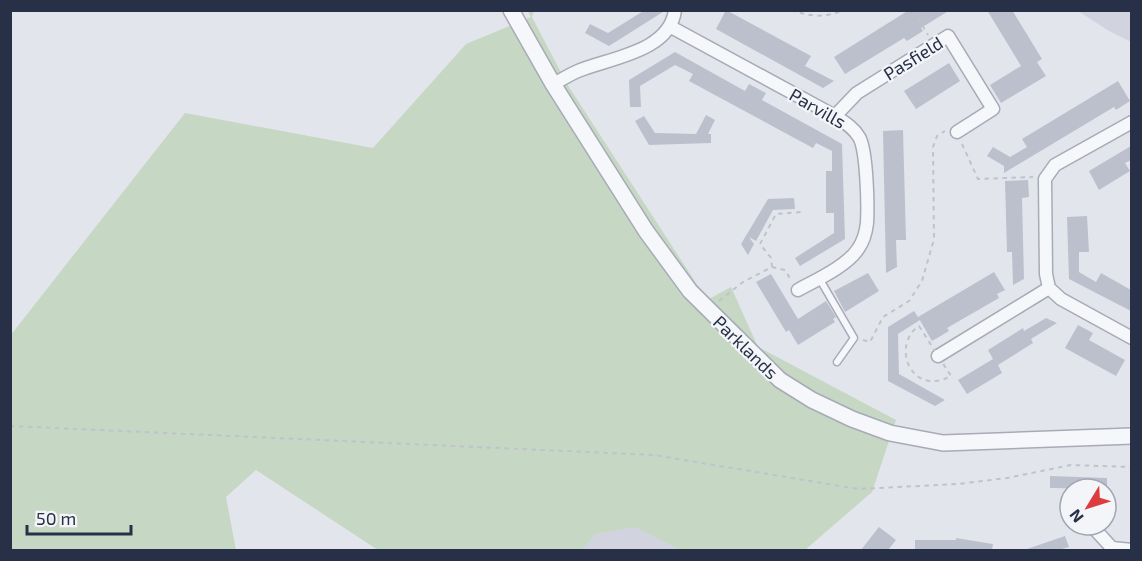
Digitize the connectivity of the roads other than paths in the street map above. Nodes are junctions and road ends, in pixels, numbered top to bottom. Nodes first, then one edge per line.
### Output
1 (511, 10) edge
2 (675, 10) edge
3 (671, 27) junction
4 (553, 84) junction
5 (835, 116) junction
6 (1131, 122) edge
7 (957, 132) road end
8 (819, 278) junction
9 (1048, 288) junction
10 (798, 290) road end
11 (1131, 338) edge
12 (938, 356) dead end
13 (837, 362) dead end
14 (1131, 436) edge
15 (1102, 537) edge
16 (1131, 550) edge

1 - 4 street, Parklands
2 - 3 street
3 - 4 street
3 - 5 street, Parvills
4 - 14 street, Parklands
5 - 7 street, Pasfield
5 - 8 street, Parvills
6 - 9 street
8 - 10 street, Parvills
8 - 13 lane
9 - 11 street
9 - 12 street
15 - 16 street

